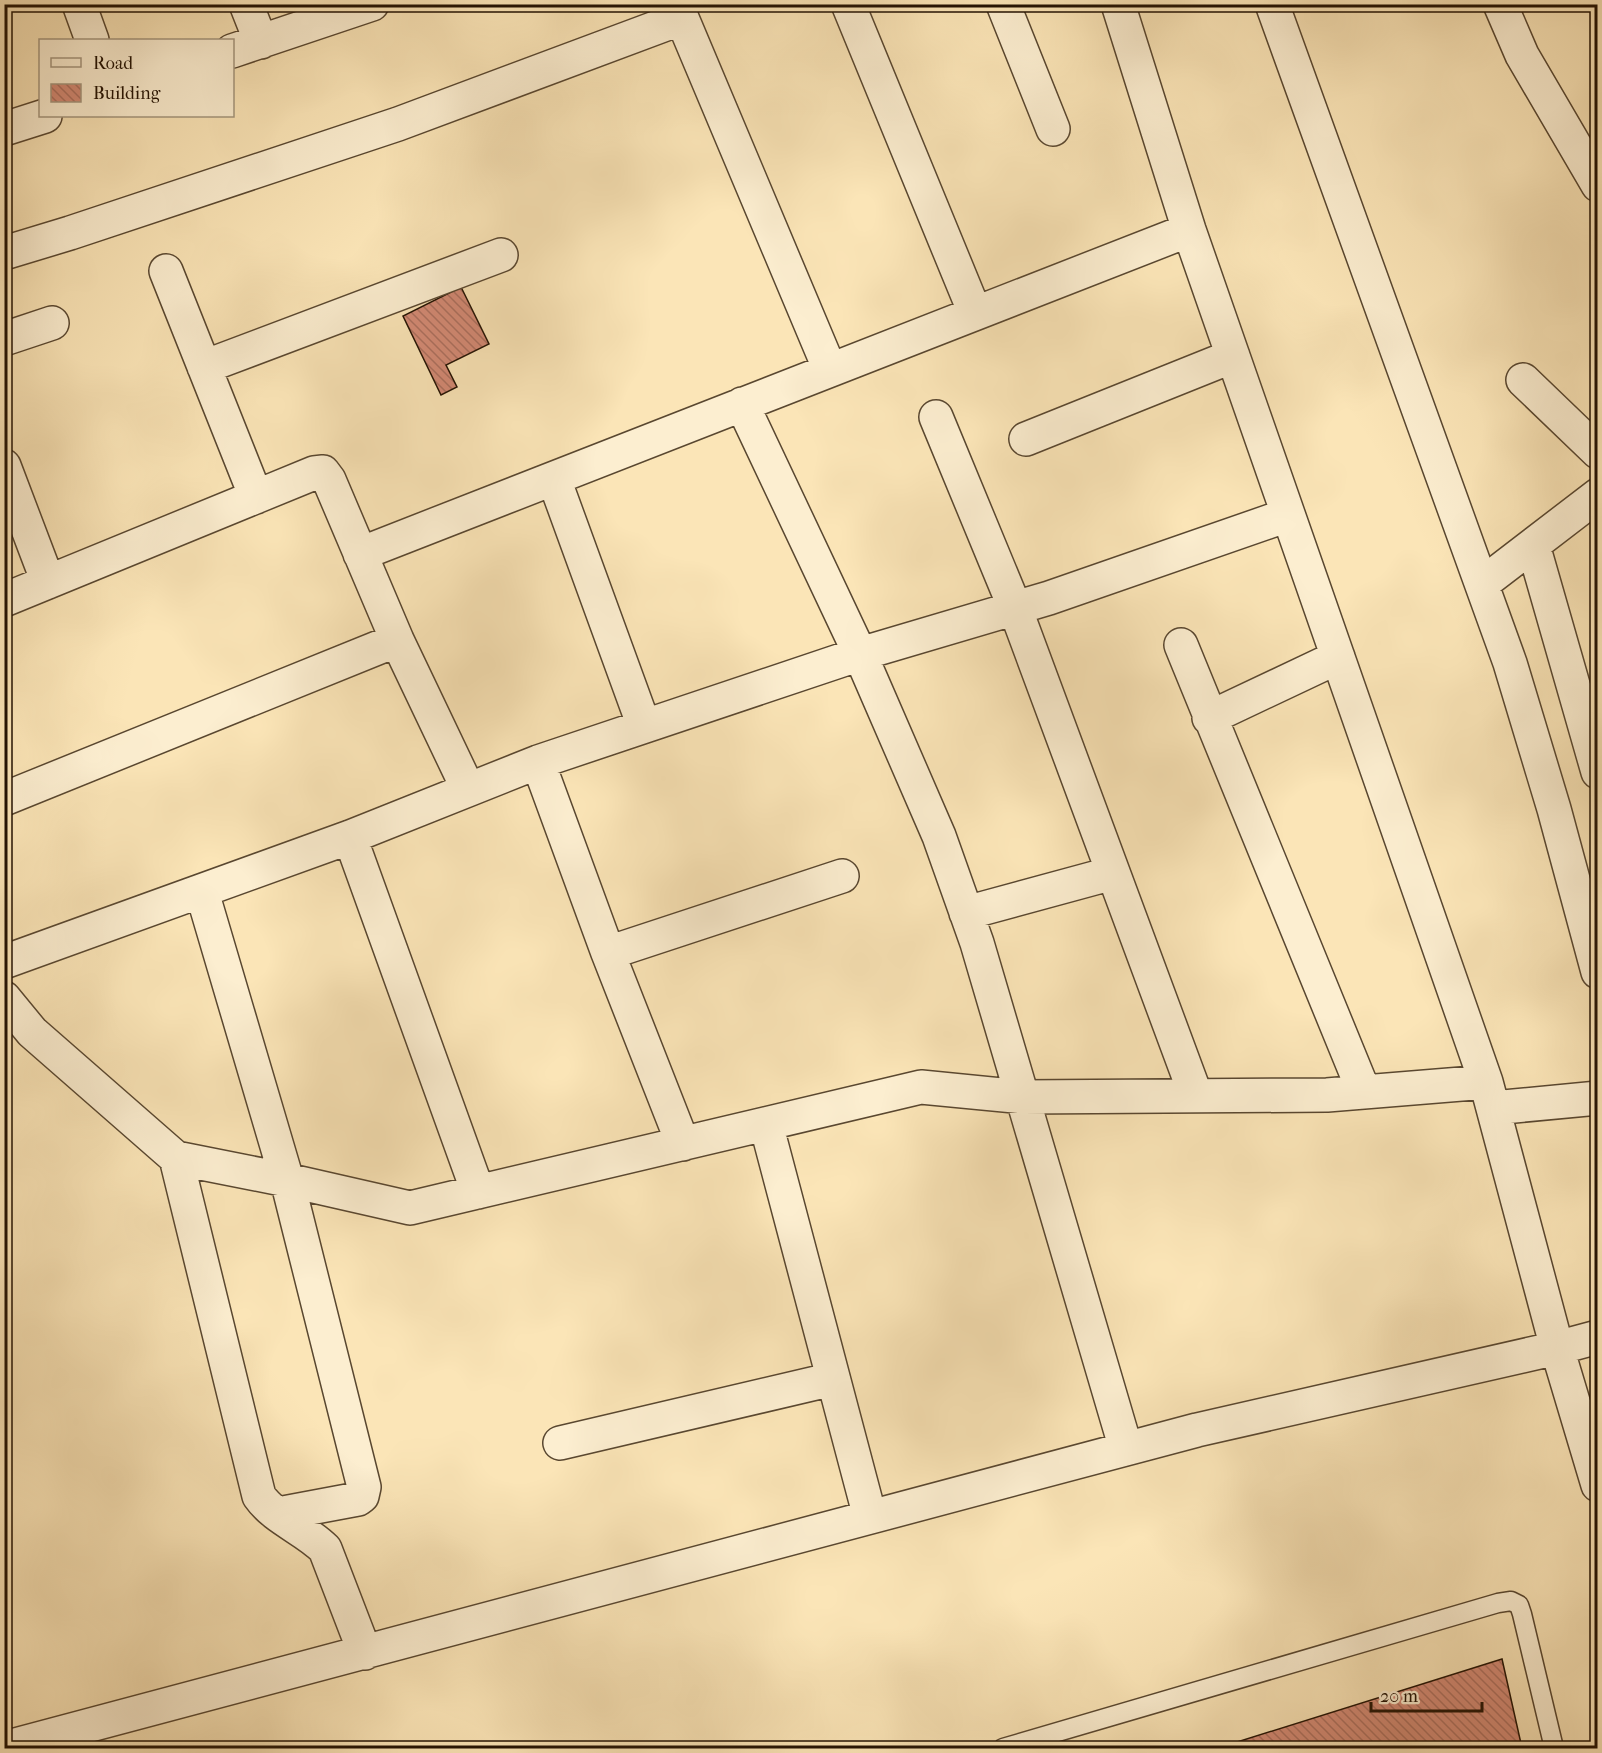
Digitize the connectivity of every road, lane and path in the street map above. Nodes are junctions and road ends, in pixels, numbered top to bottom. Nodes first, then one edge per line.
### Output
1 (80, 4) edge
2 (246, 4) edge
3 (372, 4) edge
4 (848, 4) edge
5 (1003, 4) edge
6 (1118, 4) edge
7 (1272, 4) edge
8 (1500, 4) edge
9 (679, 11) edge
10 (92, 39) edge
11 (247, 46) edge
12 (42, 117) edge
13 (4, 129) edge
14 (1053, 129) dead end
15 (1598, 185) edge
16 (1189, 230) junction
17 (4, 253) edge
18 (501, 255) dead end
19 (166, 271) dead end
20 (975, 313) junction
21 (52, 323) dead end
22 (4, 339) edge
23 (1233, 356) junction
24 (204, 367) junction
25 (831, 370) junction
26 (1523, 380) dead end
27 (742, 404) junction
28 (936, 417) dead end
29 (1026, 439) dead end
30 (1598, 452) edge
31 (4, 466) edge
32 (554, 479) junction
33 (1598, 495) edge
34 (256, 496) junction
35 (1288, 515) junction
36 (1533, 545) junction
37 (360, 554) junction
38 (48, 582) junction
39 (1482, 584) junction
40 (4, 600) edge
41 (1015, 608) junction
42 (398, 640) junction
43 (1180, 645) dead end
44 (860, 654) junction
45 (1338, 657) junction
46 (1209, 718) junction
47 (644, 726) junction
48 (538, 762) junction
49 (1598, 772) edge
50 (468, 789) junction
51 (4, 799) edge
52 (350, 837) junction
53 (1113, 873) junction
54 (842, 876) dead end
55 (202, 892) junction
56 (966, 914) junction
57 (608, 952) junction
58 (4, 962) edge
59 (1598, 972) edge
60 (4, 998) edge
61 (18, 1036) edge
62 (1365, 1092) junction
63 (1489, 1095) junction
64 (1023, 1096) junction
65 (1196, 1096) junction
66 (1598, 1098) edge
67 (766, 1124) junction
68 (683, 1144) junction
69 (176, 1158) junction
70 (287, 1179) junction
71 (478, 1192) junction
72 (1598, 1337) edge
73 (1557, 1348) junction
74 (833, 1378) junction
75 (560, 1443) dead end
76 (1126, 1449) junction
77 (1598, 1485) edge
78 (278, 1514) junction
79 (870, 1517) junction
80 (365, 1653) junction
81 (1037, 1744) edge
82 (4, 1748) edge
83 (1003, 1749) edge
84 (1554, 1749) edge

1 - 10 street
2 - 11 street
3 - 11 street
4 - 20 street
5 - 14 street
6 - 16 street
7 - 39 street
8 - 15 street
9 - 17 street
9 - 25 street
12 - 13 street
16 - 20 street
16 - 23 street
18 - 24 street
19 - 24 street
20 - 25 street
21 - 22 street
23 - 29 street
23 - 35 street
24 - 34 street
25 - 27 street
26 - 30 street
27 - 32 street
27 - 44 street
28 - 41 street
31 - 38 street
32 - 37 street
32 - 47 street
33 - 36 street
34 - 37 street
34 - 38 street
35 - 41 street
35 - 45 street
36 - 39 street
36 - 49 street
37 - 42 street
38 - 40 street
39 - 59 street
41 - 44 street
41 - 53 street
42 - 50 street
42 - 51 street
43 - 46 street
44 - 47 street
44 - 56 street
45 - 46 street
45 - 63 street
46 - 62 street
47 - 48 street
48 - 50 street
48 - 57 street
50 - 52 street
52 - 55 street
52 - 71 street
53 - 56 street
53 - 65 street
54 - 57 street
55 - 58 street
55 - 70 street
56 - 64 street
57 - 68 street
60 - 61 street
61 - 69 street
62 - 63 street
62 - 65 street
63 - 66 street
63 - 73 street
64 - 65 street
64 - 67 street
64 - 76 street
67 - 68 street
67 - 74 street
68 - 71 street
69 - 70 street
69 - 78 street
70 - 71 street
70 - 78 street
72 - 73 street
73 - 76 street
73 - 77 street
74 - 75 street
74 - 79 street
76 - 79 street
78 - 80 street
79 - 80 street
80 - 82 street
81 - 83 lane
81 - 84 lane

